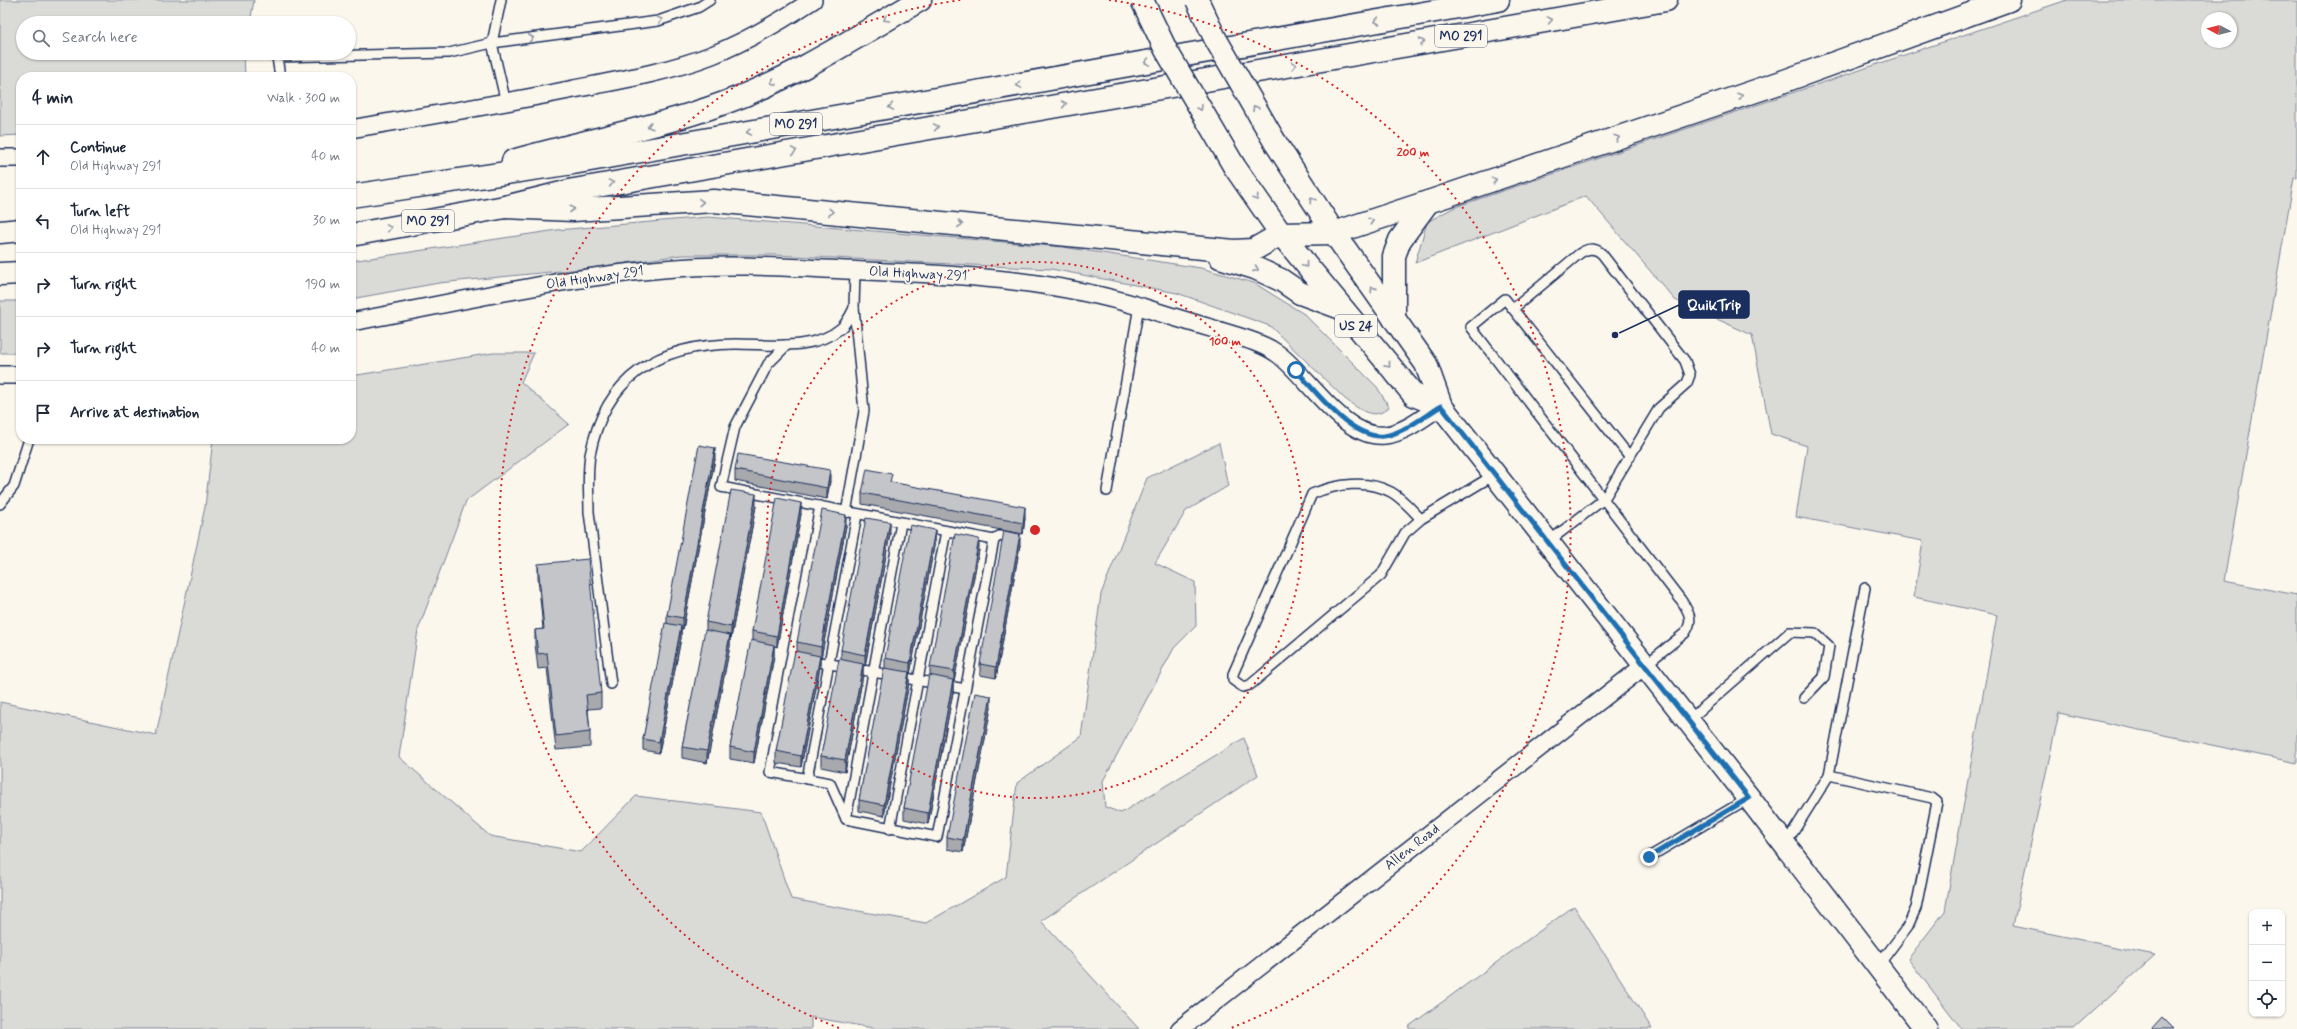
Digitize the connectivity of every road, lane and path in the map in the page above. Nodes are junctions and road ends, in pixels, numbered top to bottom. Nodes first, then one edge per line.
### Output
1 (501, 0) edge
2 (710, 0) edge
3 (813, 0) edge
4 (920, 0) edge
5 (1142, 0) edge
6 (1197, 0) edge
7 (1498, 0) edge
8 (1666, 0) edge
9 (2009, 0) edge
10 (492, 43) junction
11 (356, 55) edge
12 (277, 60) edge
13 (279, 72) edge
14 (506, 102) junction
15 (356, 128) edge
16 (0, 158) edge
17 (16, 158) edge
18 (426, 185) junction
19 (356, 195) edge
20 (1428, 202) junction
21 (505, 208) junction
22 (16, 230) edge
23 (0, 232) edge
24 (1334, 233) junction
25 (356, 234) edge
26 (1281, 234) junction
27 (1179, 246) junction
28 (855, 270) junction
29 (16, 273) edge
30 (0, 274) edge
31 (1139, 306) junction
32 (854, 308) junction
33 (1341, 308) junction
34 (1513, 309) junction
35 (1394, 319) junction
36 (356, 321) edge
37 (787, 345) junction
38 (0, 375) edge
39 (16, 375) edge
40 (1441, 406) junction
41 (27, 444) edge
42 (1630, 457) junction
43 (1494, 475) junction
44 (1107, 491) dead end
45 (1604, 499) junction
46 (0, 504) edge
47 (820, 506) junction
48 (846, 512) junction
49 (857, 515) junction
50 (1421, 519) junction
51 (901, 523) junction
52 (946, 531) junction
53 (1014, 538) edge
54 (994, 540) junction
55 (1547, 542) junction
56 (1865, 588) dead end
57 (791, 657) junction
58 (829, 664) junction
59 (1644, 666) junction
60 (873, 672) junction
61 (918, 680) junction
62 (611, 684) dead end
63 (965, 689) junction
64 (1804, 698) dead end
65 (1688, 721) junction
66 (1829, 775) junction
67 (807, 779) junction
68 (1749, 798) junction
69 (846, 819) junction
70 (890, 829) junction
71 (1785, 845) junction
72 (1649, 857) dead end
73 (1878, 966) junction
74 (1180, 1029) edge
75 (1926, 1029) edge

1 - 10 lane
10 -> 2 lane
3 - 14 street
4 -> 18 main road
5 -> 26 main road, US 24, bridge
24 -> 6 main road, US 24, bridge
7 -> 18 main road, MO 291
21 -> 8 main road, MO 291
20 -> 9 main road
10 - 11 lane
10 - 14 lane
12 - 13 lane
14 - 15 street
16 - 17 street
18 - 19 main road, MO 291
24 -> 20 main road
20 - 35 main road
25 -> 21 main road, MO 291
21 -> 27 main road
22 - 23 main road
24 - 26 main road
35 -> 24 main road, US 24
26 - 27 main road
26 -> 33 main road, US 24
27 -> 33 main road
28 - 31 street, Old Highway 291
28 - 32 lane
28 - 36 street, Old Highway 291
29 - 30 main road
31 - 40 street, Old Highway 291
31 - 44 lane
32 - 37 lane
32 - 48 lane
33 -> 40 main road, US 24
34 - 42 lane
34 - 42 lane
34 - 45 lane
35 - 40 main road, US 24
37 - 47 lane
37 - 62 lane
38 - 39 street
40 - 43 main road, US 24
41 - 46 lane
42 - 45 lane
43 - 50 lane
43 - 55 main road, US 24
45 - 55 lane
45 - 59 lane
47 - 48 lane
47 - 57 lane
48 - 49 lane
49 - 51 lane
49 - 58 lane
50 - 50 lane
51 - 52 lane
51 - 60 lane
52 - 54 lane
52 - 61 lane
53 - 54 lane
54 - 63 lane
55 - 59 main road, US 24
56 - 66 lane
57 - 58 lane
57 - 67 lane
58 - 60 lane
58 - 67 lane
59 - 65 main road, US 24
59 - 74 street, Allen Road
60 - 61 lane
60 - 69 lane
61 - 63 lane
61 - 70 lane
63 - 70 lane
64 - 65 lane
65 - 68 main road, US 24
66 - 71 lane
66 - 73 lane
67 - 69 lane
68 - 71 main road, US 24
68 - 72 lane
69 - 70 lane
71 - 73 main road, US 24
73 - 75 main road, US 24

